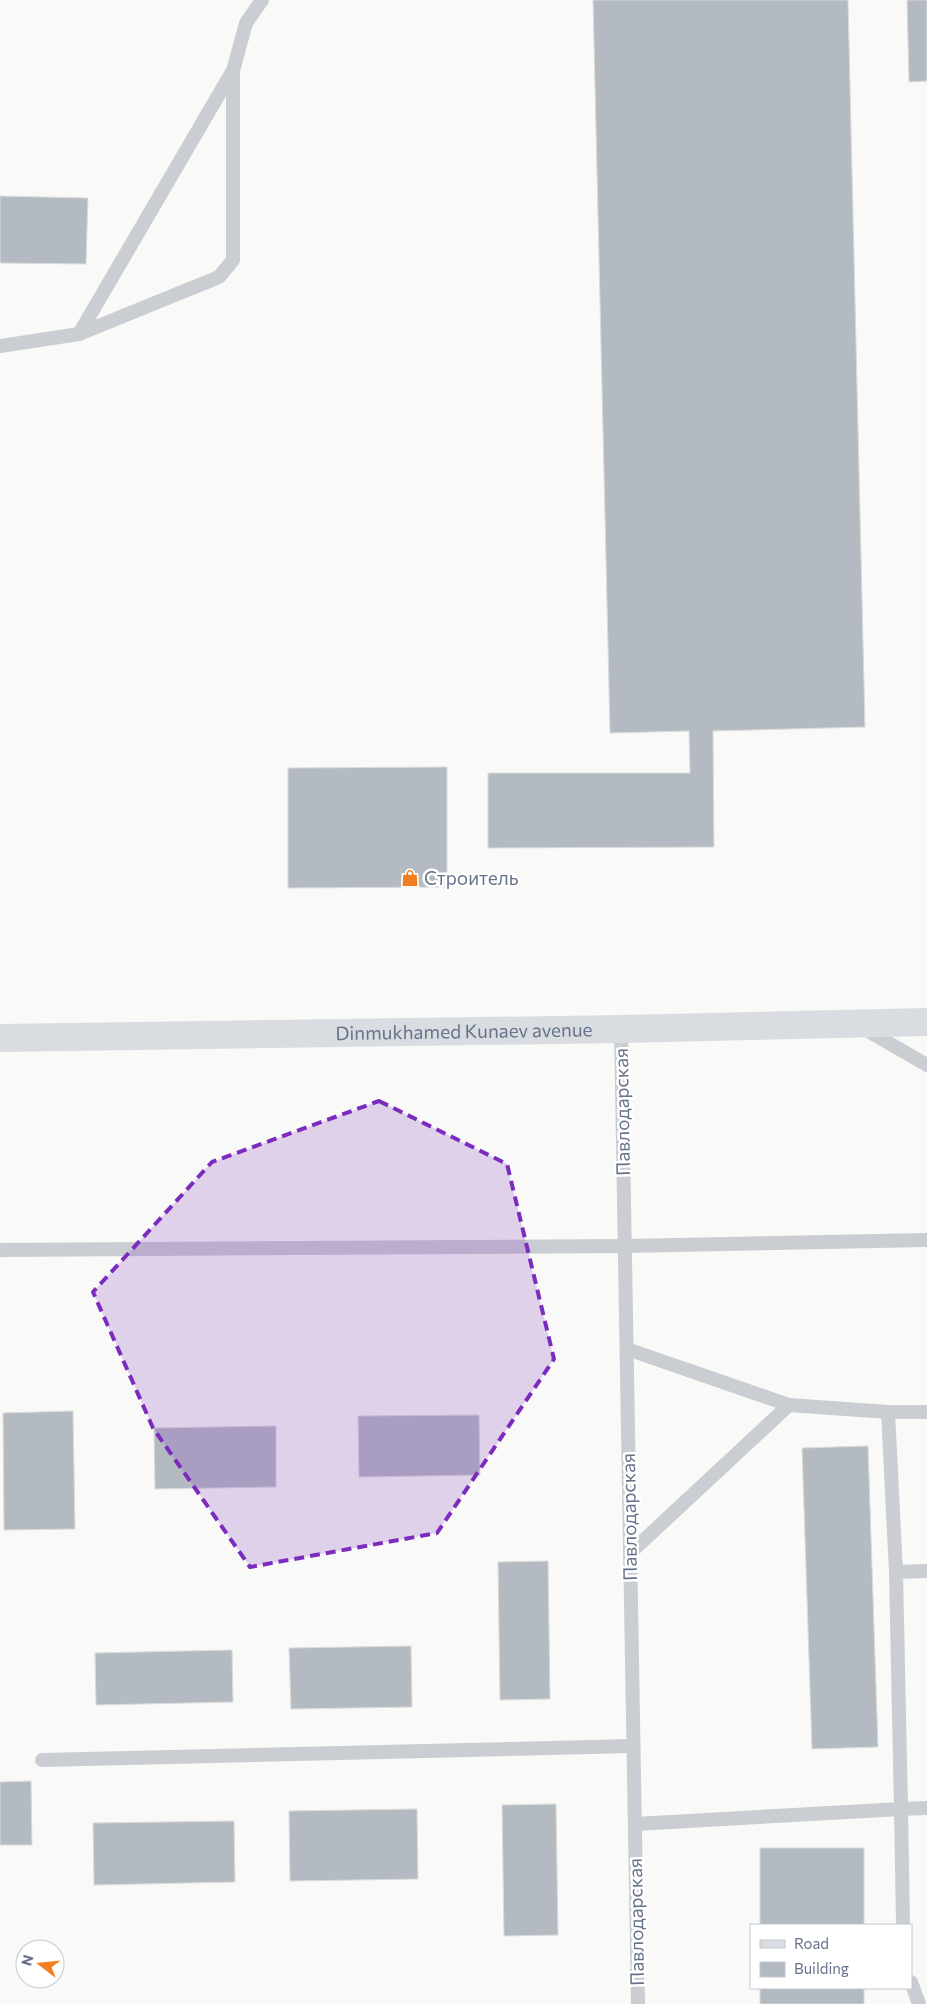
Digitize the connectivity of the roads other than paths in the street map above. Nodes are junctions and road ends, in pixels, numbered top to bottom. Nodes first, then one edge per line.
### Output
1 (262, 0) edge
2 (233, 71) junction
3 (79, 334) junction
4 (0, 346) edge
5 (927, 1022) edge
6 (854, 1023) junction
7 (621, 1030) junction
8 (0, 1038) edge
9 (927, 1065) edge
10 (927, 1240) edge
11 (624, 1246) junction
12 (0, 1250) edge
13 (626, 1349) junction
14 (789, 1405) junction
15 (888, 1412) junction
16 (927, 1412) edge
17 (630, 1553) junction
18 (927, 1571) edge
19 (896, 1572) junction
20 (634, 1746) junction
21 (42, 1760) dead end
22 (927, 1808) edge
23 (901, 1809) junction
24 (635, 1824) junction
25 (903, 1924) edge
26 (912, 1985) edge
27 (638, 2004) edge
28 (919, 2004) edge

1 - 2 lane
2 - 3 lane
2 - 3 lane
3 - 4 lane
5 - 6 street, Dinmukhamed Kunaev avenue
6 - 7 street, Dinmukhamed Kunaev avenue
6 - 9 lane
7 - 8 street, Dinmukhamed Kunaev avenue
7 - 11 lane, Павлодарская
10 - 11 lane
11 - 12 lane
11 - 13 lane, Павлодарская
13 - 14 lane
13 - 17 lane, Павлодарская
14 - 15 lane
14 - 17 lane
15 - 16 lane
15 - 19 lane
17 - 20 lane, Павлодарская
18 - 19 lane
19 - 23 lane
20 - 21 lane
20 - 24 lane, Павлодарская
22 - 23 lane
23 - 24 lane
23 - 25 lane
24 - 27 lane, Павлодарская
26 - 28 lane

